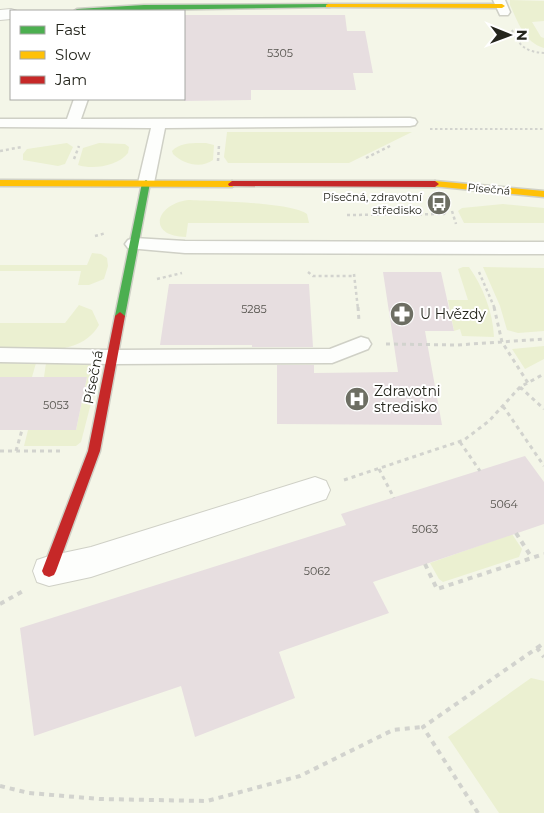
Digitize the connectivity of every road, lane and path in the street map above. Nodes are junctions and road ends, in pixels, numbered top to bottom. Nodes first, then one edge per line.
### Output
1 (502, 6) edge
2 (109, 10) edge
3 (525, 50) dead end
4 (544, 52) edge
5 (81, 100) edge
6 (410, 122) dead end
7 (0, 123) edge
8 (73, 123) junction
9 (159, 124) junction
10 (390, 146) dead end
11 (365, 158) dead end
12 (496, 177) dead end
13 (0, 183) edge
14 (146, 183) junction
15 (434, 184) junction
16 (544, 194) edge
17 (451, 206) dead end
18 (444, 214) dead end
19 (348, 215) dead end
20 (134, 244) junction
21 (467, 247) junction
22 (544, 248) edge
23 (313, 276) dead end
24 (544, 339) edge
25 (502, 342) junction
26 (361, 344) junction
27 (0, 355) edge
28 (112, 357) junction
29 (544, 374) edge
30 (528, 382) junction
31 (520, 387) junction
32 (503, 406) junction
33 (544, 409) edge
34 (22, 430) dead end
35 (460, 442) junction
36 (94, 450) junction
37 (0, 451) edge
38 (16, 451) junction
39 (544, 466) edge
40 (379, 468) junction
41 (480, 471) dead end
42 (315, 490) joint
43 (394, 498) dead end
44 (516, 533) dead end
45 (544, 554) edge
46 (532, 558) junction
47 (425, 564) dead end
48 (49, 571) joint
49 (544, 643) edge
50 (537, 648) junction
51 (544, 657) edge
52 (423, 726) junction
53 (0, 786) edge
54 (478, 813) edge

1 - 2 street
3 - 4 path
5 - 8 lane
6 - 9 lane
7 - 8 lane
8 - 9 lane
9 - 14 lane
10 - 11 path
12 - 15 street, Písečná
13 - 14 street, Písečná
14 - 15 street, Písečná
14 - 20 street, Písečná
15 - 16 street, Písečná
17 - 21 path
18 - 19 path
20 - 21 lane
20 - 28 street, Písečná
21 - 22 lane
21 - 25 path
23 - 26 path
24 - 25 path
25 - 26 path
25 - 30 path
26 - 28 lane
27 - 28 lane
28 - 36 street, Písečná
29 - 30 path
30 - 31 path
31 - 32 path
31 - 33 path
32 - 35 path
32 - 39 path
34 - 38 path
35 - 40 path
35 - 41 path
36 - 38 path
36 - 48 street, Písečná
37 - 38 path
40 - 42 path
40 - 43 path
42 - 48 street
44 - 46 path
45 - 46 path
46 - 47 path
49 - 50 path
50 - 51 path
50 - 52 path
52 - 53 path
52 - 54 path

